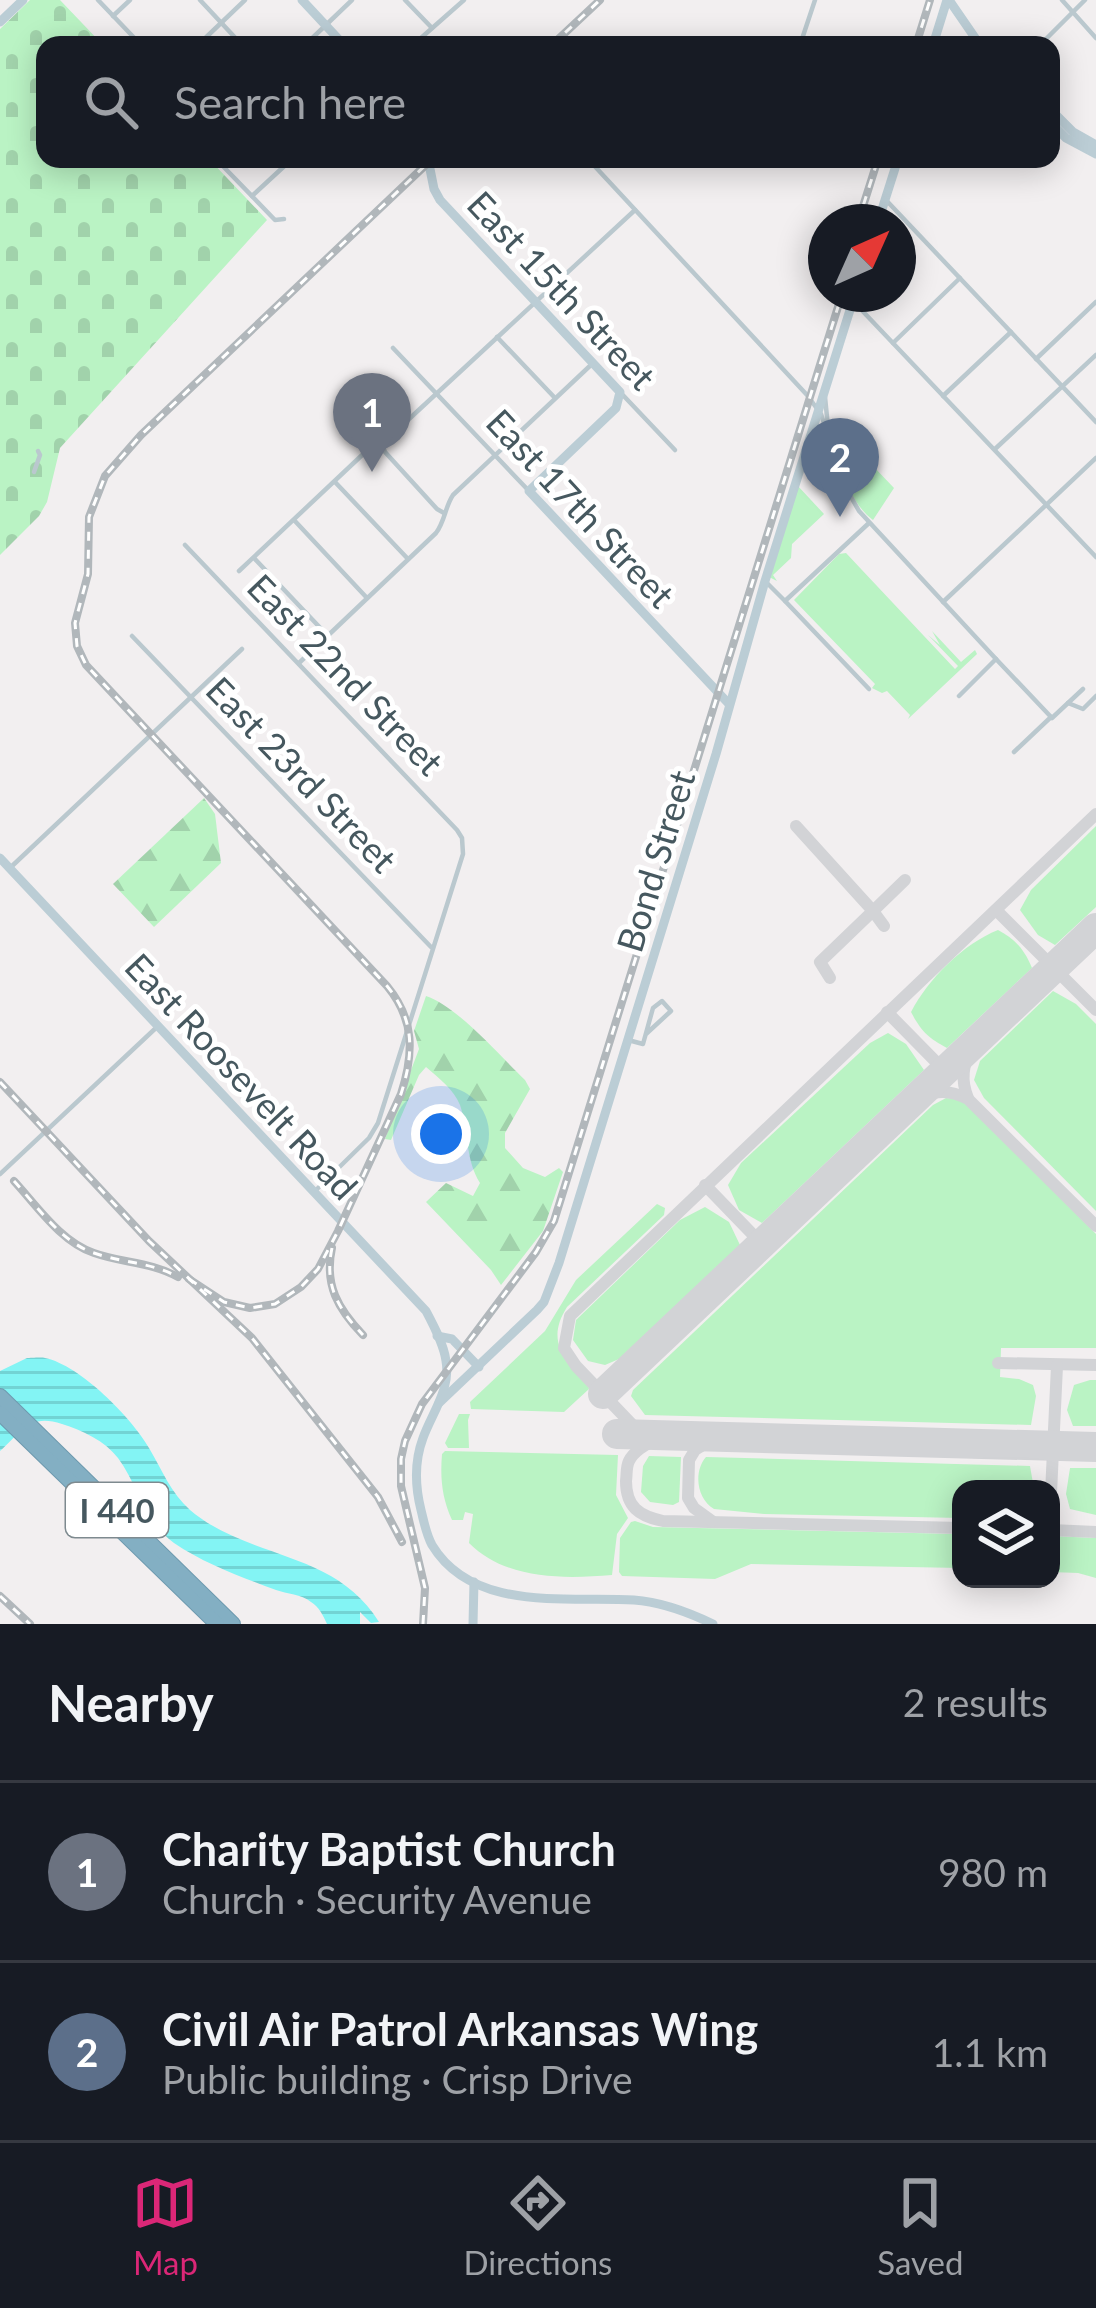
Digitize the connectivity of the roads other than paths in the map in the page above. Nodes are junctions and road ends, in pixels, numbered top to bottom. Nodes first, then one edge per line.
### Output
1 (23, 0) edge
2 (98, 0) edge
3 (130, 0) edge
4 (200, 0) edge
5 (245, 0) edge
6 (302, 0) edge
7 (352, 0) edge
8 (405, 0) edge
9 (464, 0) edge
10 (815, 0) edge
11 (1063, 0) edge
12 (1085, 0) edge
13 (947, 2) edge
14 (1073, 11) junction
15 (113, 16) junction
16 (0, 22) edge
17 (221, 23) junction
18 (326, 26) junction
19 (432, 28) junction
20 (132, 36) edge
21 (207, 36) edge
22 (233, 36) edge
23 (315, 36) edge
24 (335, 36) edge
25 (423, 36) edge
26 (803, 36) edge
27 (936, 36) edge
28 (976, 36) edge
29 (1049, 36) edge
30 (1096, 38) edge
31 (1060, 119) edge
32 (1060, 132) edge
33 (1096, 150) edge
34 (225, 168) edge
35 (282, 168) edge
36 (430, 168) edge
37 (596, 168) edge
38 (895, 168) edge
39 (251, 196) junction
40 (885, 199) junction
41 (883, 204) edge
42 (635, 210) junction
43 (284, 219) dead end
44 (960, 278) junction
45 (535, 301) junction
46 (1096, 302) edge
47 (849, 312) edge
48 (866, 312) edge
49 (1011, 332) junction
50 (497, 337) junction
51 (892, 343) junction
52 (393, 348) dead end
53 (1096, 355) edge
54 (1036, 359) junction
55 (593, 363) junction
56 (827, 379) junction
57 (799, 386) junction
58 (1062, 386) junction
59 (620, 392) junction
60 (436, 394) junction
61 (943, 396) junction
62 (556, 398) junction
63 (818, 410) junction
64 (1096, 422) edge
65 (829, 433) junction
66 (809, 437) junction
67 (382, 444) junction
68 (675, 450) dead end
69 (994, 450) junction
70 (38, 451) dead end
71 (495, 456) junction
72 (1096, 458) edge
73 (34, 472) dead end
74 (334, 482) junction
75 (529, 491) junction
76 (1047, 505) junction
77 (445, 513) junction
78 (295, 520) junction
79 (869, 524) junction
80 (185, 544) dead end
81 (1096, 556) edge
82 (254, 558) junction
83 (408, 559) junction
84 (239, 572) dead end
85 (765, 581) junction
86 (368, 598) junction
87 (785, 601) junction
88 (944, 602) junction
89 (327, 635) junction
90 (131, 636) dead end
91 (242, 649) dead end
92 (996, 659) junction
93 (299, 663) junction
94 (869, 689) dead end
95 (959, 696) dead end
96 (191, 697) junction
97 (1095, 697) edge
98 (1070, 701) junction
99 (729, 704) junction
100 (1051, 717) junction
101 (1014, 752) dead end
102 (0, 858) edge
103 (10, 868) junction
104 (433, 950) junction
105 (158, 1026) junction
106 (646, 1034) junction
107 (628, 1040) junction
108 (0, 1174) edge
109 (314, 1192) junction
110 (437, 1336) junction
111 (479, 1367) junction
112 (0, 1396) edge
113 (440, 1400) junction
114 (0, 1413) edge
115 (474, 1582) junction
116 (217, 1624) edge
117 (233, 1624) edge
118 (473, 1624) edge
119 (712, 1624) edge

1 - 16 street
2 - 15 street
3 - 15 street
4 - 17 street
5 - 17 street
6 - 18 street
7 - 18 street
8 - 19 street
9 - 19 street
10 - 26 street
11 - 14 street
12 - 14 street
13 - 27 street
13 - 28 street
14 - 29 street
14 - 30 street
15 - 20 street
17 - 21 street
17 - 22 street
18 - 23 street
18 - 24 street
19 - 25 street
31 - 33 street
32 - 33 street
34 - 39 street
35 - 39 street
36 - 45 street, East 15th Street
37 - 42 street
38 - 40 street
39 - 43 street
40 - 41 street
40 - 44 street
42 - 45 street
42 - 57 street
44 - 49 street
44 - 51 street
45 - 50 street
45 - 55 street, East 15th Street
46 - 54 street
47 - 56 street, Bond Street
48 - 51 street
49 - 54 street
49 - 61 street
50 - 60 street
50 - 62 street
51 - 61 street
52 - 60 street, East 17th Street
53 - 58 street
54 - 58 street
55 - 59 street, East 15th Street
55 - 62 street
56 - 57 street
56 - 63 street, Bond Street
56 - 65 street
57 - 63 street
58 - 64 street
58 - 69 street
59 - 68 street, East 15th Street
59 - 75 street
60 - 67 street
60 - 71 street, East 17th Street
61 - 69 street
62 - 71 street
63 - 65 street
63 - 66 street, Bond Street
65 - 66 street
65 - 79 street
66 - 85 street, Bond Street
67 - 74 street
67 - 77 street
69 - 76 street
70 - 73 street
71 - 75 street, East 17th Street
71 - 77 street
72 - 76 street
74 - 78 street
74 - 83 street
75 - 99 street, East 17th Street
76 - 81 street
76 - 88 street
77 - 83 street
78 - 82 street
78 - 86 street
79 - 87 street
79 - 88 street
80 - 93 street, East 22nd Street
82 - 84 street
82 - 89 street
83 - 86 street
85 - 87 street
85 - 99 street, Bond Street
86 - 89 street
87 - 94 street
88 - 92 street
89 - 93 street
90 - 96 street, East 23rd Street
91 - 96 street
92 - 95 street
92 - 100 street
93 - 104 street, East 22nd Street
96 - 103 street
96 - 104 street, East 23rd Street
97 - 98 street
97 - 98 street
98 - 100 street
99 - 107 street, Bond Street
100 - 101 street
102 - 103 street, East Roosevelt Road
103 - 105 street, East Roosevelt Road
104 - 109 street
105 - 108 street
105 - 109 street, East Roosevelt Road
106 - 106 street
106 - 107 street
107 - 111 street, Bond Street
109 - 110 street, East Roosevelt Road
110 - 111 street, East Roosevelt Road
110 - 113 street, East Roosevelt Road
111 - 113 street, Bond Street
112 - 117 highway, I 440
113 - 115 street, East Roosevelt Road
114 - 116 highway, I 440
115 - 118 street
115 - 119 street, East Roosevelt Road

